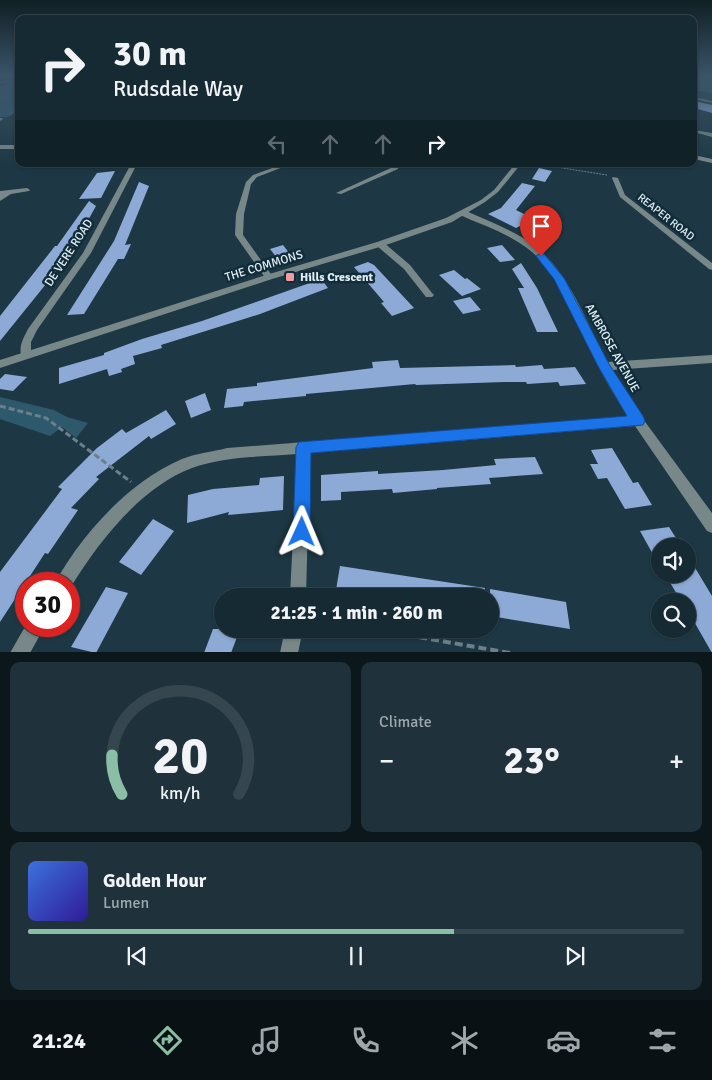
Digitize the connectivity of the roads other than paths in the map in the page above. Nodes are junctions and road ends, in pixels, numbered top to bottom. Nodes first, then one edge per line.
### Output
1 (697, 132) edge
2 (712, 135) edge
3 (0, 146) edge
4 (15, 147) edge
5 (697, 158) edge
6 (712, 161) edge
7 (132, 167) edge
8 (280, 167) edge
9 (396, 167) edge
10 (516, 167) edge
11 (615, 178) road end
12 (27, 190) dead end
13 (9, 192) junction
14 (0, 193) edge
15 (339, 193) dead end
16 (0, 199) edge
17 (463, 213) junction
18 (380, 244) junction
19 (712, 267) edge
20 (269, 278) junction
21 (429, 294) dead end
22 (26, 355) junction
23 (712, 359) edge
24 (0, 364) edge
25 (604, 366) junction
26 (638, 421) junction
27 (304, 447) junction
28 (712, 526) edge
29 (72, 572) edge
30 (299, 588) edge
31 (29, 637) edge
32 (292, 638) edge
33 (19, 652) edge
34 (289, 652) edge

1 - 2 street
3 - 4 street
5 - 6 street
7 - 22 street, DE VERE ROAD
8 - 20 street
9 - 15 street
10 - 17 street, THE COMMONS
11 - 19 street, REAPER ROAD
12 - 13 street
13 - 14 street
13 - 16 street
17 - 18 street, THE COMMONS
17 - 25 street, AMBROSE AVENUE
18 - 20 street, THE COMMONS
18 - 21 street
20 - 22 street, THE COMMONS
22 - 24 street, THE COMMONS
23 - 25 street
25 - 26 street, AMBROSE AVENUE
26 - 27 street
26 - 28 street, AMBROSE AVENUE
27 - 29 street
27 - 30 street
31 - 33 street
32 - 34 street

